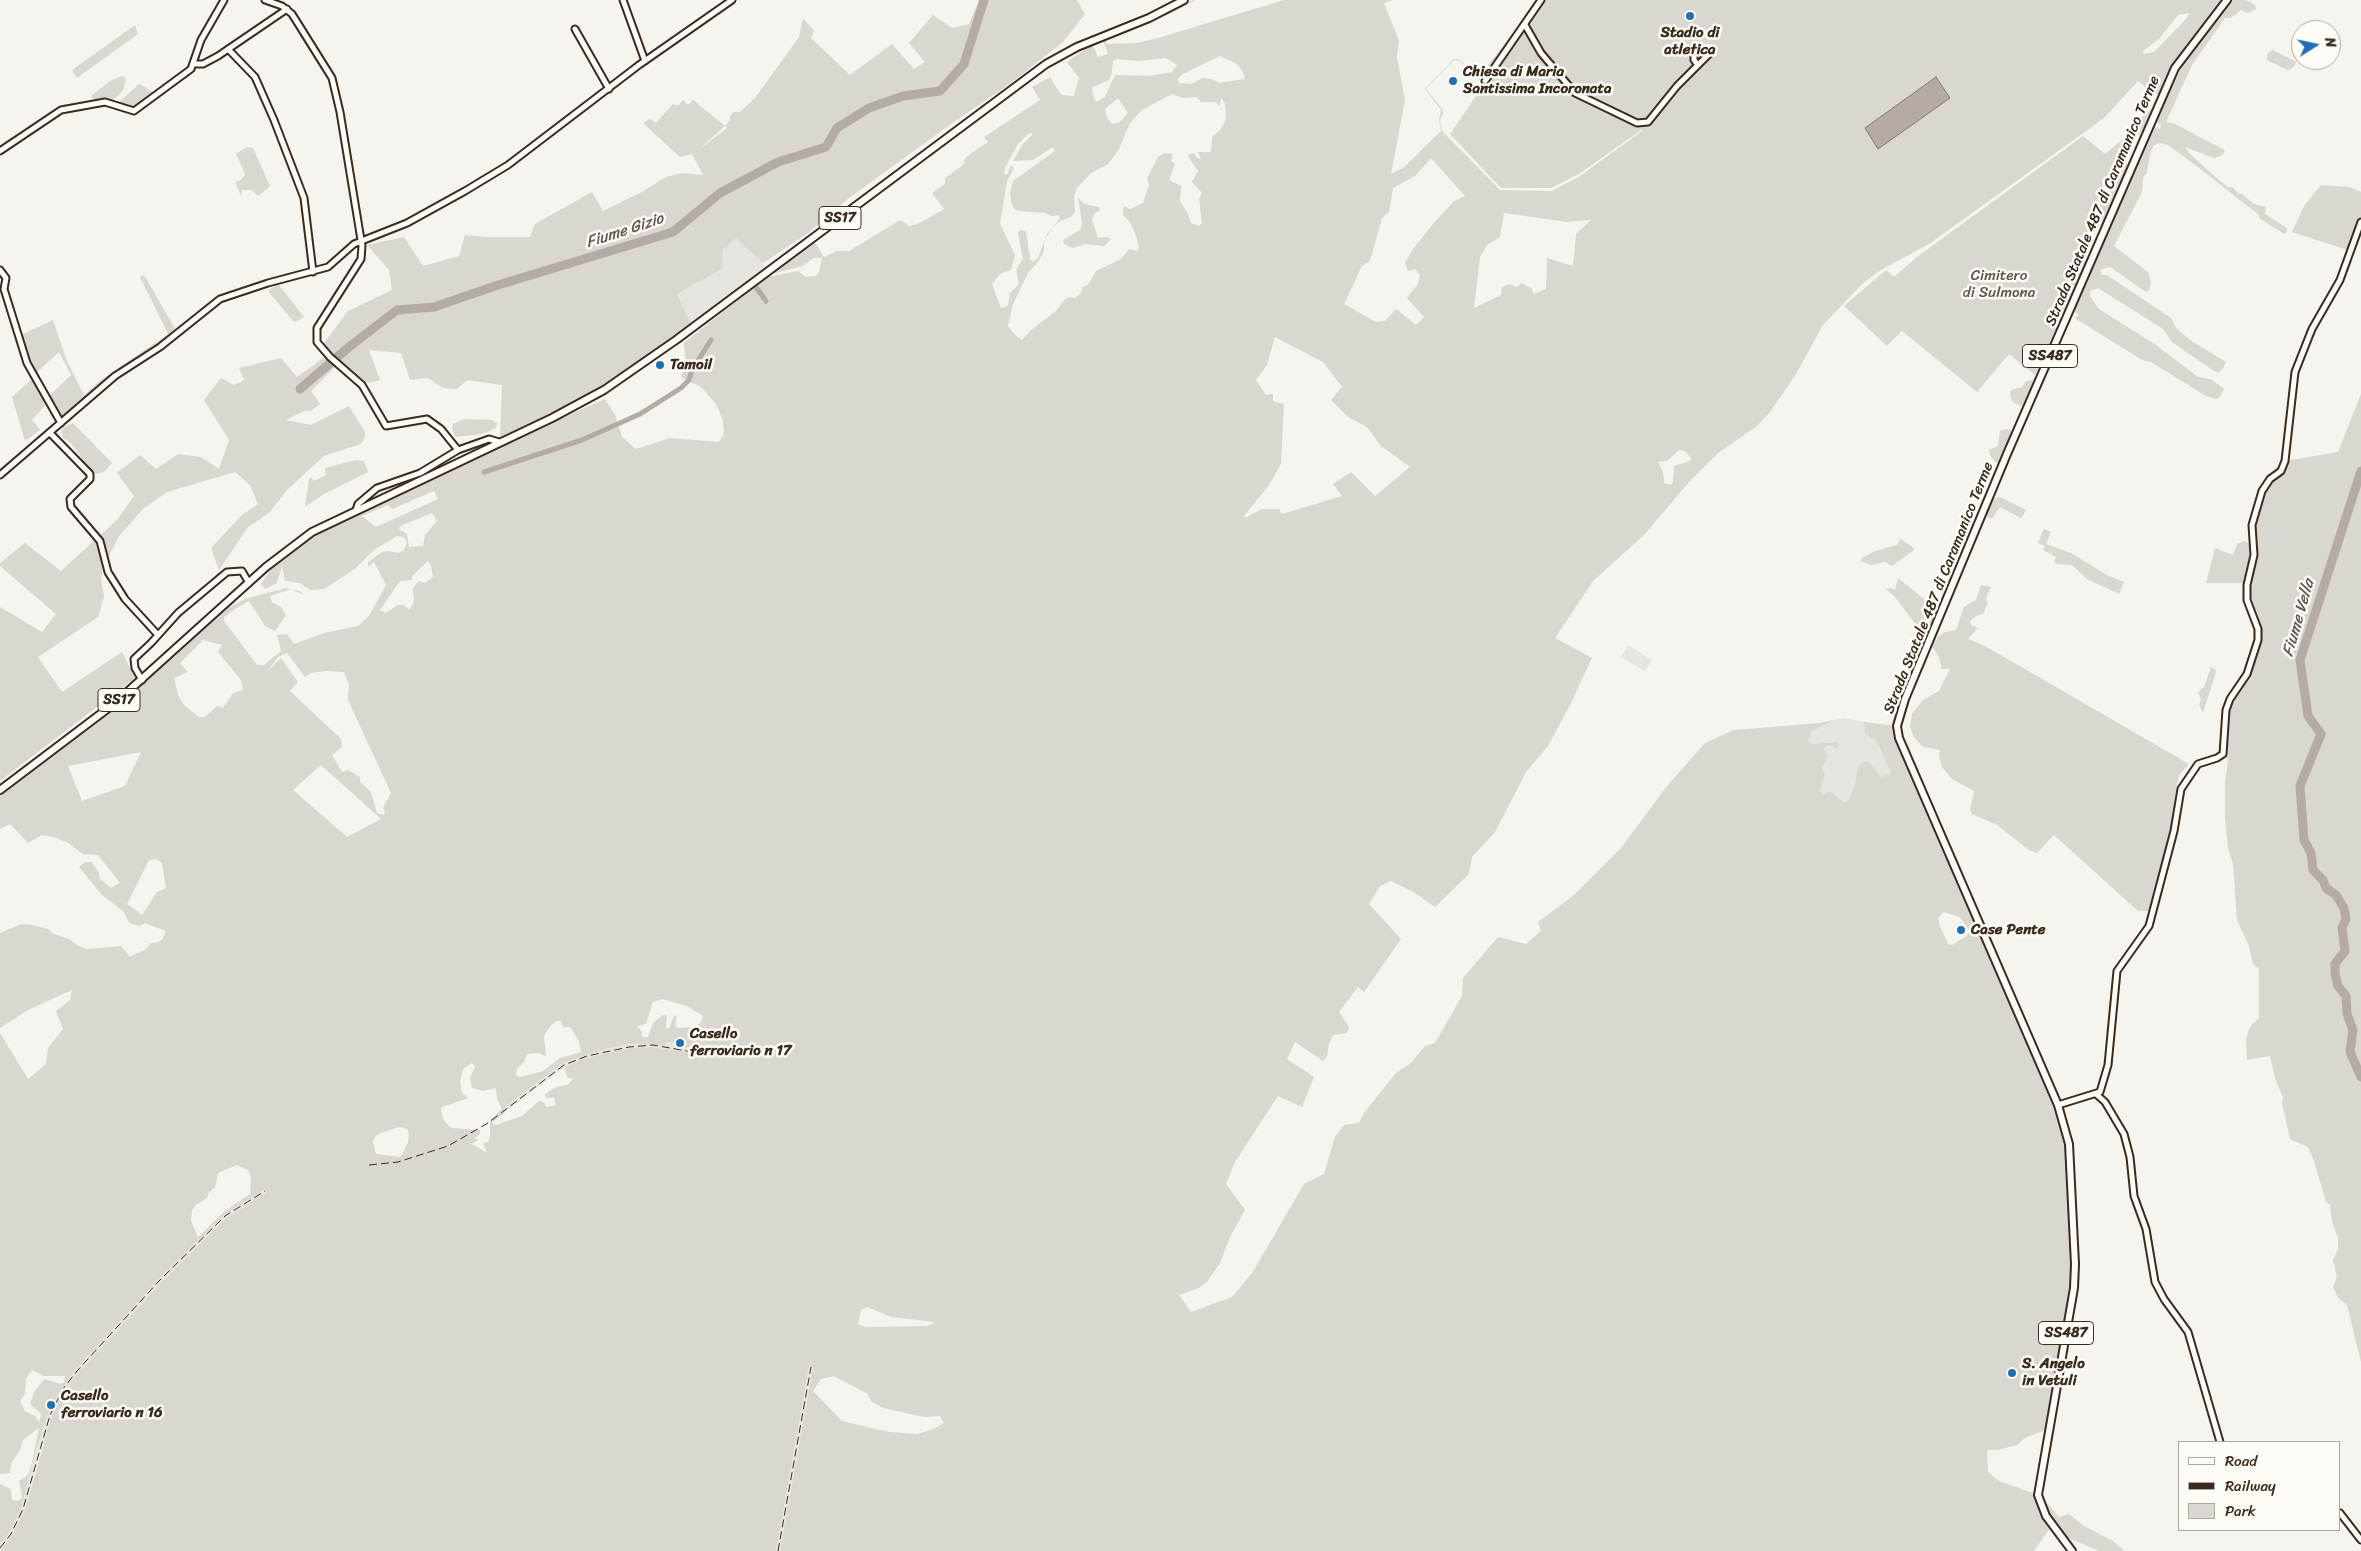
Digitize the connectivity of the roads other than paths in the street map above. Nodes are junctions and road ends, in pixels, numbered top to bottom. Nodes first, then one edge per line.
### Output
1 (224, 0) edge
2 (265, 0) edge
3 (623, 0) edge
4 (732, 0) edge
5 (1184, 0) edge
6 (1541, 0) edge
7 (2227, 0) edge
8 (287, 9) junction
9 (1525, 26) junction
10 (575, 29) dead end
11 (228, 48) junction
12 (645, 61) junction
13 (193, 64) junction
14 (1698, 65) dead end
15 (1485, 80) dead end
16 (609, 89) junction
17 (0, 151) edge
18 (2361, 222) edge
19 (361, 241) junction
20 (0, 270) edge
21 (313, 272) junction
22 (61, 423) junction
23 (50, 433) junction
24 (499, 442) junction
25 (458, 450) junction
26 (0, 475) edge
27 (421, 475) junction
28 (356, 510) junction
29 (249, 583) junction
30 (158, 635) junction
31 (142, 680) junction
32 (0, 790) edge
33 (2096, 1094) junction
34 (2058, 1105) junction
35 (2220, 1441) edge
36 (2341, 1514) edge
37 (2361, 1540) edge
38 (2072, 1551) edge

1 - 13 street
2 - 8 street
3 - 12 street
4 - 12 street
5 - 24 main road, SS17
6 - 9 street
7 - 34 main road, Strada Statale 487 di Caramanico Terme / SS487
8 - 11 street
8 - 19 street
9 - 14 street
9 - 15 street
10 - 16 street
11 - 13 street
11 - 21 street
12 - 16 street
13 - 17 street
16 - 19 street
18 - 33 street
19 - 21 street
19 - 25 street
20 - 22 street
21 - 22 street
22 - 23 street
23 - 26 street
23 - 30 street
24 - 25 street
24 - 27 main road, SS17
25 - 27 street
27 - 28 main road, SS17
27 - 28 street
28 - 29 main road, SS17
29 - 30 street
29 - 31 main road, SS17
30 - 31 street
31 - 32 main road, SS17
33 - 34 street
33 - 35 street
34 - 38 main road, Strada Statale 487 di Caramanico Terme / SS487
36 - 37 street

